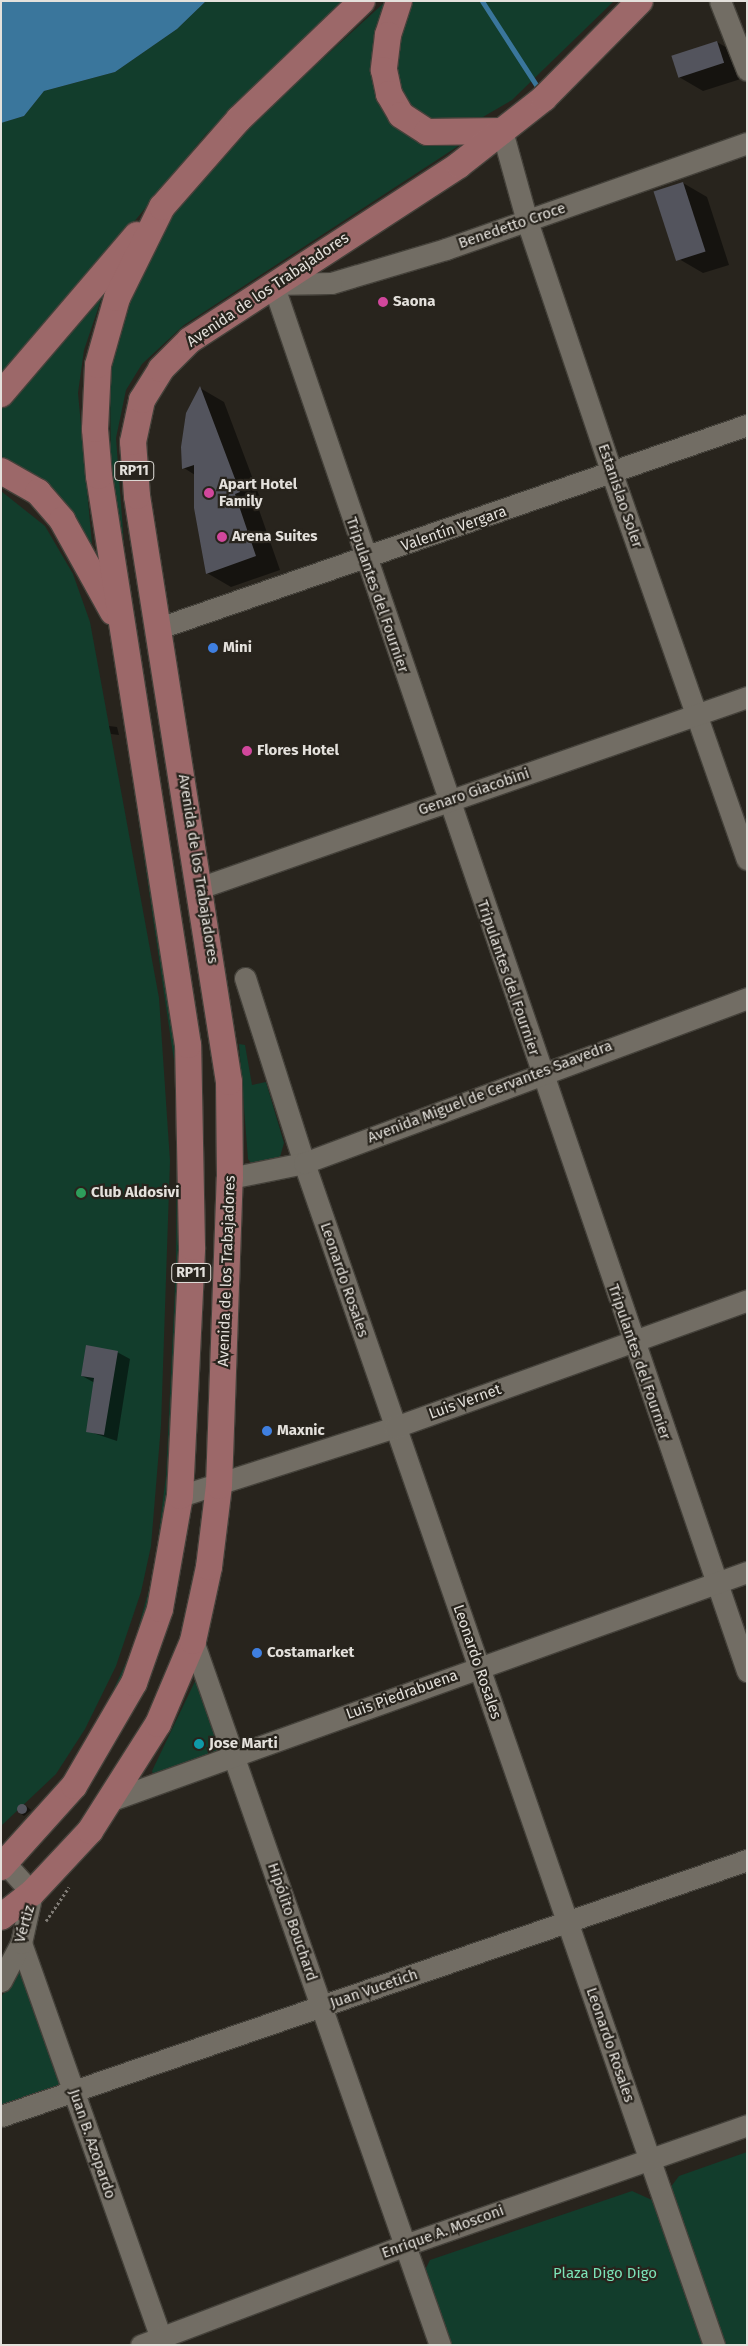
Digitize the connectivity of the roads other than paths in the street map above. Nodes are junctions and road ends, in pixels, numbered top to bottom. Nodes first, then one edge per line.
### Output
1 (362, 1) edge
2 (399, 1) edge
3 (640, 1) edge
4 (720, 1) edge
5 (747, 70) edge
6 (502, 131) junction
7 (747, 143) edge
8 (162, 207) junction
9 (527, 221) junction
10 (273, 284) junction
11 (1, 394) edge
12 (747, 425) edge
13 (1, 471) edge
14 (612, 474) junction
15 (366, 560) junction
16 (160, 628) junction
17 (125, 638) junction
18 (747, 697) edge
19 (696, 715) junction
20 (447, 802) junction
21 (747, 859) edge
22 (202, 887) junction
23 (245, 978) dead end
24 (747, 998) edge
25 (541, 1072) junction
26 (304, 1163) junction
27 (230, 1178) junction
28 (747, 1300) edge
29 (631, 1341) junction
30 (395, 1427) junction
31 (219, 1486) junction
32 (180, 1496) junction
33 (747, 1572) edge
34 (716, 1583) junction
35 (192, 1641) junction
36 (478, 1667) junction
37 (747, 1671) edge
38 (233, 1756) junction
39 (114, 1799) junction
40 (747, 1860) edge
41 (4, 1866) edge
42 (32, 1893) junction
43 (1, 1917) edge
44 (568, 1922) junction
45 (21, 1943) junction
46 (1, 1981) edge
47 (321, 2007) junction
48 (74, 2091) junction
49 (1, 2116) edge
50 (747, 2125) edge
51 (649, 2159) junction
52 (405, 2245) junction
53 (155, 2342) edge
54 (440, 2345) edge
55 (714, 2345) edge

1 - 8 main road, RP11
2 - 6 main road
3 - 6 main road, Avenida de los Trabajadores / RP11
4 - 5 street
6 - 9 street, Estanislao Soler
6 - 10 main road, Avenida de los Trabajadores / RP11
7 - 9 street, Benedetto Croce
8 - 11 main road
8 - 17 main road, RP11
9 - 10 street, Benedetto Croce
9 - 14 street, Estanislao Soler
10 - 15 street, Tripulantes del Fournier
10 - 16 main road, Avenida de los Trabajadores / RP11
12 - 14 street, Valentín Vergara
13 - 17 main road
14 - 15 street, Valentín Vergara
14 - 19 street, Estanislao Soler
15 - 16 street, Valentín Vergara
15 - 20 street, Tripulantes del Fournier
16 - 22 main road, Avenida de los Trabajadores / RP11
17 - 32 main road, RP11
18 - 19 street, Genaro Giacobini
19 - 20 street, Genaro Giacobini
19 - 21 street, Estanislao Soler
20 - 22 street, Genaro Giacobini
20 - 25 street, Tripulantes del Fournier
22 - 27 main road, Avenida de los Trabajadores / RP11
23 - 26 street, Leonardo Rosales
24 - 25 street, Avenida Miguel de Cervantes Saavedra
25 - 26 street, Avenida Miguel de Cervantes Saavedra
25 - 29 street, Tripulantes del Fournier
26 - 27 street, Avenida Miguel de Cervantes Saavedra
26 - 30 street, Leonardo Rosales
27 - 31 main road, Avenida de los Trabajadores / RP11
28 - 29 street, Luis Vernet
29 - 30 street, Luis Vernet
29 - 34 street, Tripulantes del Fournier
30 - 31 street, Luis Vernet
30 - 36 street, Leonardo Rosales
31 - 32 street, Luis Vernet
31 - 35 main road, Avenida de los Trabajadores / RP11
32 - 41 main road, RP11
33 - 34 street, Luis Piedrabuena
34 - 36 street, Luis Piedrabuena
34 - 37 street, Tripulantes del Fournier
35 - 38 street, Hipólito Bouchard
35 - 39 main road, Avenida de los Trabajadores / RP11
36 - 38 street, Luis Piedrabuena
36 - 44 street, Leonardo Rosales
38 - 39 street, Luis Piedrabuena
38 - 47 street, Hipólito Bouchard
39 - 42 main road, Avenida de los Trabajadores / RP11
40 - 44 street, Juan Vucetich
41 - 42 street
42 - 43 main road, Avenida de los Trabajadores / RP11
42 - 45 street, Vértiz
44 - 47 street, Juan Vucetich
44 - 51 street, Leonardo Rosales
45 - 46 street, Vértiz
45 - 48 street, Juan B. Azopardo
47 - 48 street, Juan Vucetich
47 - 52 street, Hipólito Bouchard
48 - 49 street, Juan Vucetich
48 - 53 street, Juan B. Azopardo
50 - 51 street, Enrique A. Mosconi
51 - 52 street, Enrique A. Mosconi
51 - 55 street, Leonardo Rosales
52 - 53 street, Enrique A. Mosconi
52 - 54 street, Hipólito Bouchard

